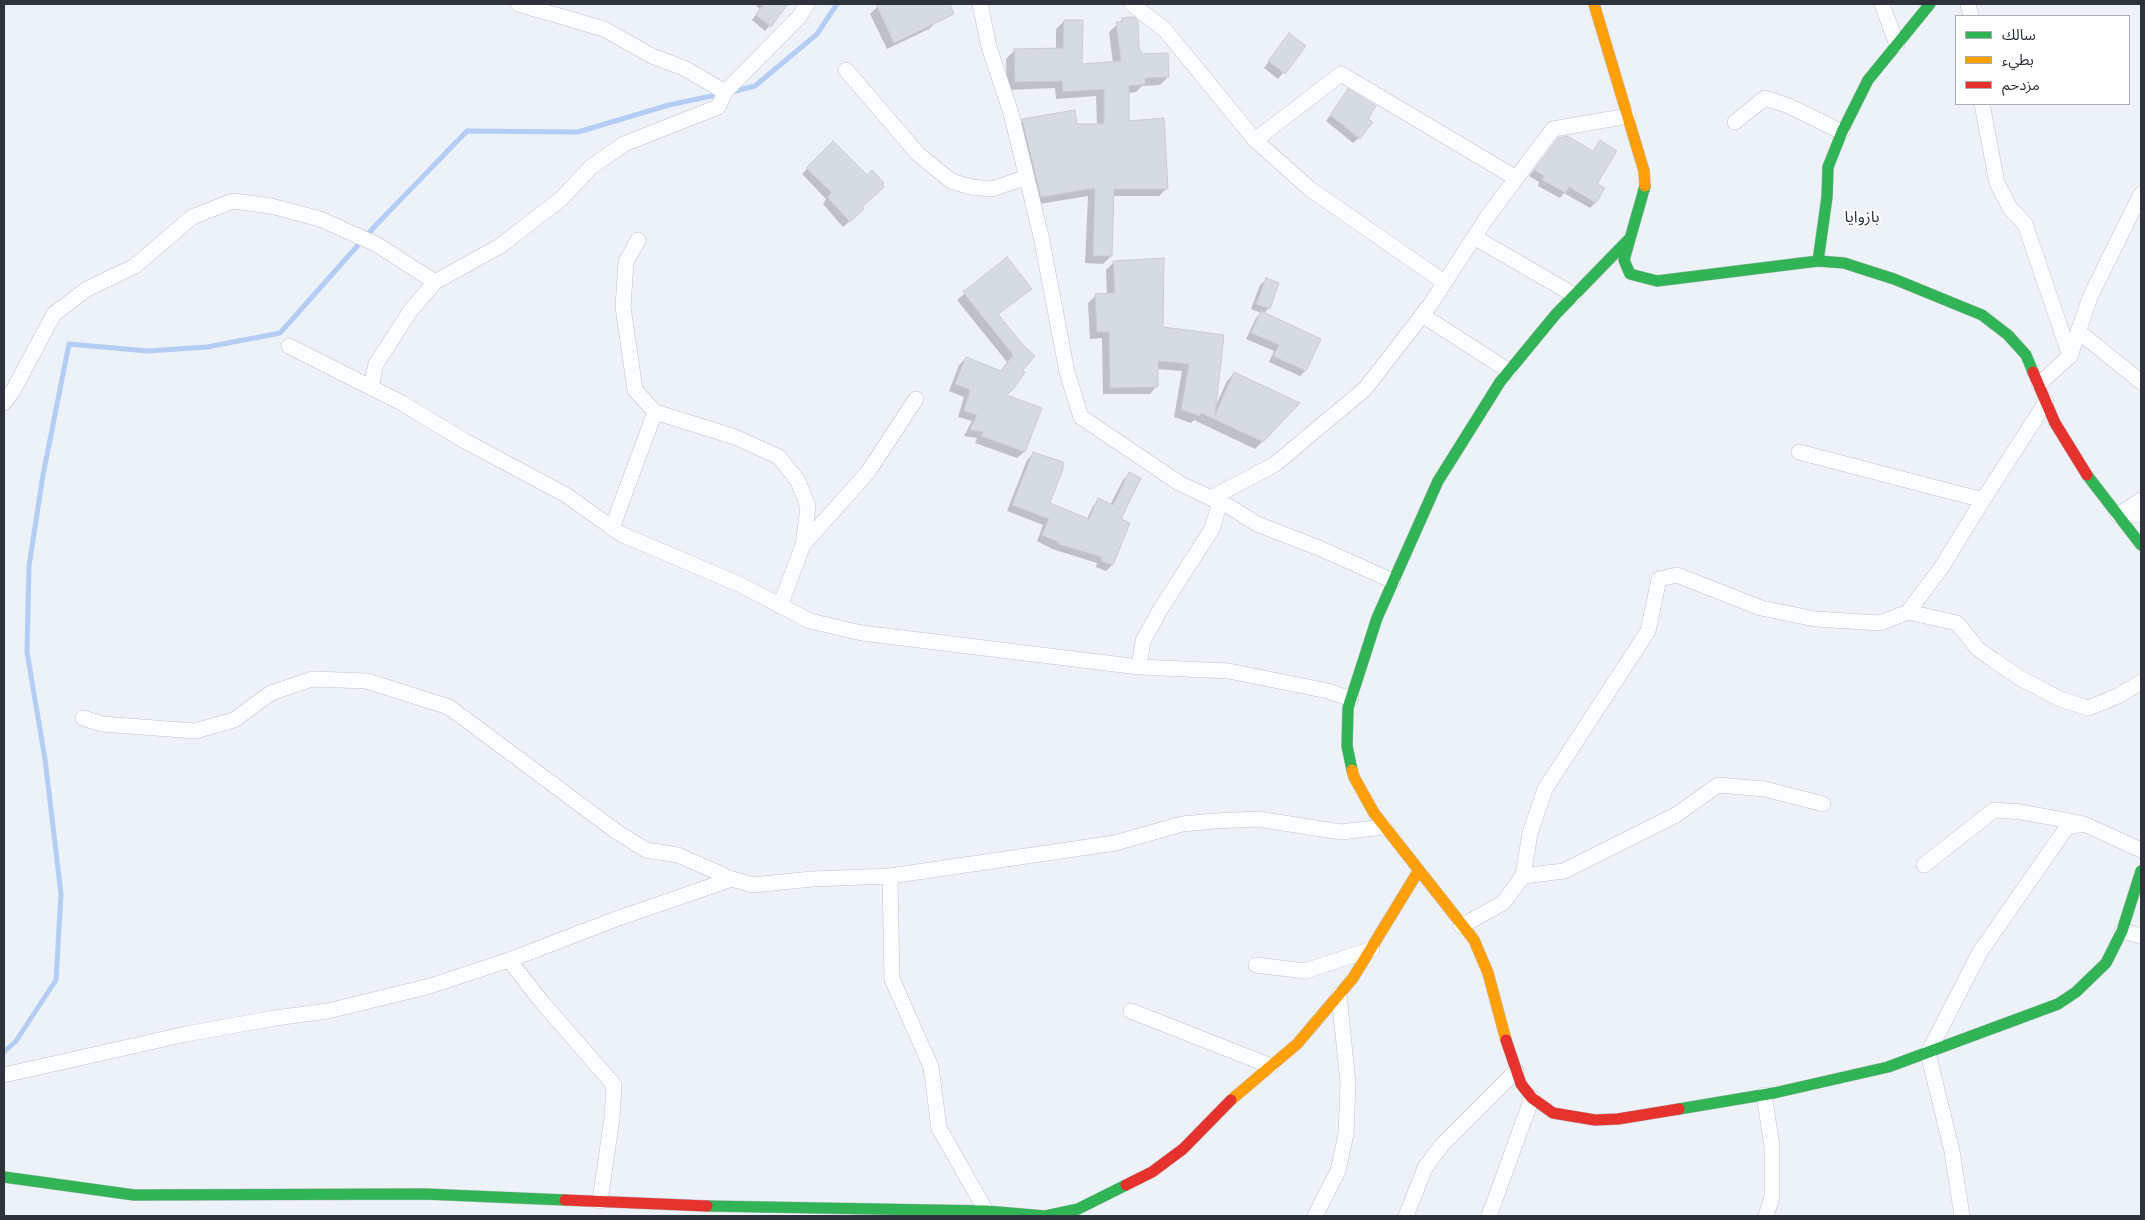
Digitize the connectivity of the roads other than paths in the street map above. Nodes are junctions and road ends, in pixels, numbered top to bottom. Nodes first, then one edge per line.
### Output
1 (518, 4) edge
2 (807, 4) edge
3 (980, 4) edge
4 (1132, 4) edge
5 (1594, 4) edge
6 (1882, 4) edge
7 (1930, 4) edge
8 (1897, 45) junction
9 (846, 70) dead end
10 (725, 92) junction
11 (1982, 105) edge
12 (1628, 116) junction
13 (1735, 122) dead end
14 (1842, 132) junction
15 (1255, 140) junction
16 (1027, 177) junction
17 (1516, 178) junction
18 (2141, 194) edge
19 (1474, 236) junction
20 (1628, 239) junction
21 (638, 240) dead end
22 (1818, 261) junction
23 (435, 282) junction
24 (1444, 282) junction
25 (1574, 295) junction
26 (1422, 315) junction
27 (2078, 331) junction
28 (289, 346) dead end
29 (2070, 356) junction
30 (1509, 371) junction
31 (2141, 382) edge
32 (2039, 384) junction
33 (371, 387) junction
34 (916, 399) dead end
35 (2046, 402) junction
36 (4, 403) edge
37 (655, 412) junction
38 (1799, 452) dead end
39 (1216, 500) junction
40 (1983, 500) junction
41 (2141, 500) edge
42 (2118, 515) junction
43 (2141, 515) edge
44 (612, 528) junction
45 (803, 545) junction
46 (2141, 545) edge
47 (1393, 581) junction
48 (780, 606) junction
49 (1908, 612) junction
50 (1139, 667) junction
51 (2141, 682) edge
52 (1351, 699) junction
53 (83, 718) dead end
54 (1823, 804) dead end
55 (2084, 824) junction
56 (1384, 827) junction
57 (2141, 850) edge
58 (1924, 865) dead end
59 (1419, 870) junction
60 (2141, 871) edge
61 (890, 876) junction
62 (1523, 876) junction
63 (732, 879) junction
64 (1461, 926) junction
65 (2122, 931) junction
66 (2141, 936) edge
67 (1372, 949) junction
68 (508, 960) junction
69 (1256, 965) dead end
70 (1339, 995) junction
71 (1131, 1012) dead end
72 (1928, 1053) junction
73 (1271, 1066) junction
74 (1516, 1071) junction
75 (4, 1075) edge
76 (1764, 1095) junction
77 (1532, 1098) junction
78 (4, 1176) edge
79 (600, 1202) junction
80 (986, 1211) junction
81 (1075, 1213) edge
82 (1315, 1216) edge
83 (1406, 1216) edge
84 (1489, 1216) edge
85 (1766, 1216) edge
86 (1962, 1216) edge

1 - 10 street
2 - 10 street
3 - 16 street
4 - 15 street
5 - 12 street
6 - 8 street
7 - 8 street
8 - 14 street
9 - 16 street
10 - 23 street
11 - 29 street
12 - 17 street
12 - 20 street
13 - 14 street
14 - 22 street
15 - 17 street
15 - 24 street
16 - 39 street
17 - 19 street
18 - 27 street
19 - 24 street
19 - 25 street
20 - 22 street
20 - 25 street
21 - 37 street
22 - 32 street
23 - 33 street
23 - 36 street
24 - 26 street
25 - 30 street
26 - 30 street
26 - 39 street
27 - 29 street
27 - 31 street
28 - 33 street
29 - 32 street
30 - 47 street
32 - 35 street
33 - 44 street
34 - 45 street
35 - 40 street
35 - 42 street
37 - 44 street
37 - 45 street
38 - 40 street
39 - 47 street
39 - 50 street
40 - 49 street
41 - 42 street
42 - 43 street
42 - 46 street
44 - 48 street
45 - 48 street
47 - 52 street
48 - 50 street
49 - 51 street
49 - 62 street
50 - 52 street
52 - 56 street
53 - 63 street
54 - 62 street
55 - 57 street
55 - 58 street
55 - 72 street
56 - 59 street
56 - 61 street
59 - 64 street
59 - 67 street
60 - 65 street
61 - 63 street
61 - 80 street
62 - 64 street
63 - 68 street
64 - 74 street
65 - 66 street
65 - 72 street
67 - 69 street
67 - 70 street
68 - 75 street
68 - 79 street
70 - 73 street
70 - 82 street
71 - 73 street
72 - 76 street
72 - 86 street
73 - 81 street
74 - 77 street
74 - 83 street
76 - 77 street
76 - 85 street
77 - 84 street
78 - 79 street
79 - 80 street
80 - 81 street

